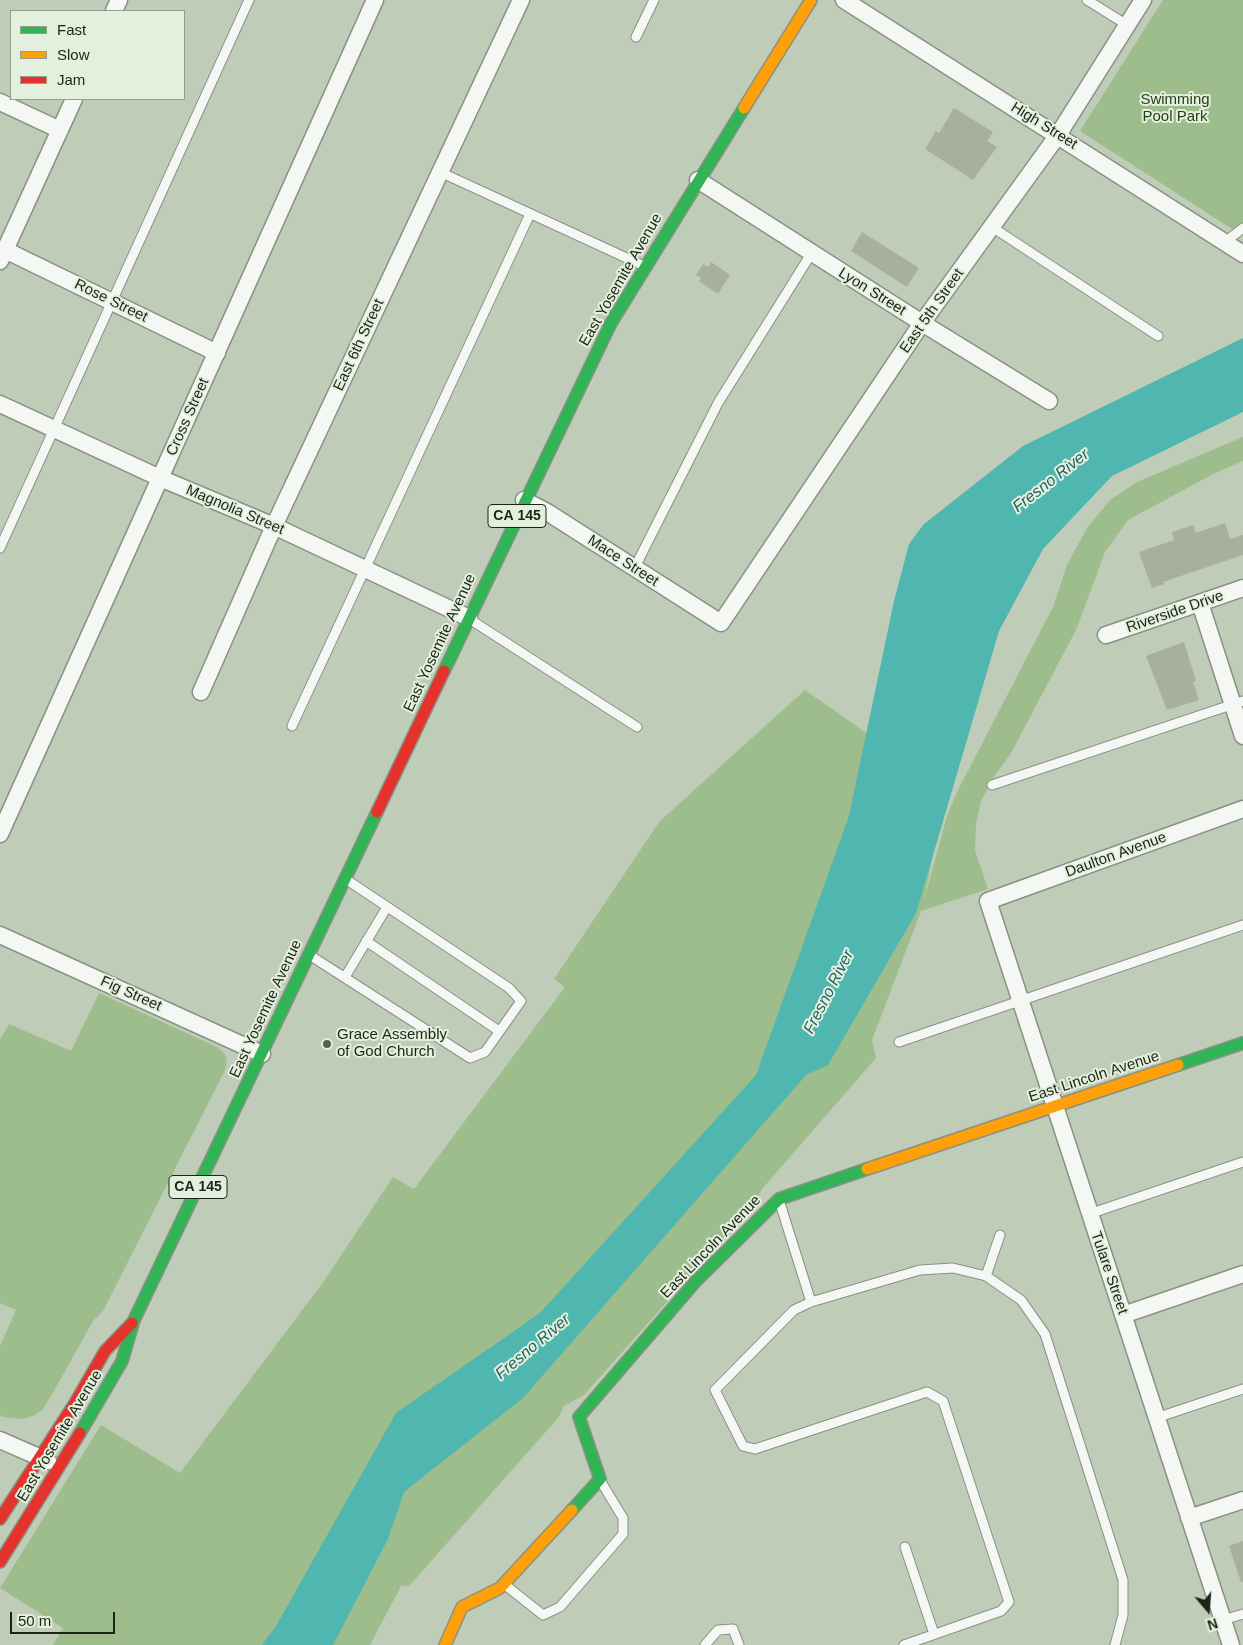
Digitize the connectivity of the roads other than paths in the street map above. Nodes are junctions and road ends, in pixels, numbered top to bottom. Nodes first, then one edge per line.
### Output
1 (249, 0) edge
2 (375, 0) edge
3 (521, 0) edge
4 (654, 0) edge
5 (844, 0) edge
6 (1087, 0) edge
7 (1143, 0) edge
8 (807, 1) edge
9 (1127, 25) junction
10 (636, 37) dead end
11 (74, 100) edge
12 (0, 102) edge
13 (60, 130) junction
14 (1058, 135) junction
15 (440, 172) junction
16 (698, 180) junction
17 (530, 214) junction
18 (992, 228) junction
19 (1243, 228) edge
20 (1225, 242) junction
21 (812, 254) junction
22 (1243, 254) edge
23 (3, 255) edge
24 (644, 266) junction
25 (112, 302) junction
26 (922, 323) junction
27 (1158, 336) dead end
28 (216, 353) junction
29 (1049, 401) dead end
30 (0, 404) edge
31 (55, 430) junction
32 (160, 478) junction
33 (524, 500) junction
34 (274, 526) junction
35 (0, 548) edge
36 (367, 569) junction
37 (634, 569) junction
38 (1243, 588) edge
39 (1200, 602) junction
40 (469, 618) junction
41 (721, 623) joint
42 (1106, 635) dead end
43 (201, 692) dead end
44 (1238, 702) edge
45 (292, 726) dead end
46 (637, 726) dead end
47 (1243, 736) edge
48 (992, 785) dead end
49 (1243, 809) edge
50 (0, 834) edge
51 (345, 879) junction
52 (988, 901) joint
53 (387, 907) junction
54 (1243, 925) edge
55 (0, 935) edge
56 (366, 942) junction
57 (309, 955) junction
58 (345, 977) junction
59 (1020, 1001) junction
60 (499, 1031) junction
61 (899, 1042) dead end
62 (1243, 1043) edge
63 (262, 1054) junction
64 (1054, 1106) junction
65 (1243, 1162) edge
66 (779, 1199) junction
67 (1089, 1214) junction
68 (1000, 1235) dead end
69 (1243, 1274) edge
70 (986, 1276) junction
71 (811, 1302) junction
72 (1123, 1315) junction
73 (134, 1320) junction
74 (1243, 1389) edge
75 (1156, 1418) junction
76 (0, 1440) edge
77 (39, 1457) junction
78 (60, 1466) junction
79 (600, 1479) junction
80 (1243, 1500) edge
81 (1189, 1518) junction
82 (0, 1519) edge
83 (905, 1547) dead end
84 (0, 1562) edge
85 (504, 1584) junction
86 (1243, 1614) edge
87 (1223, 1620) junction
88 (934, 1634) junction
89 (445, 1645) edge
90 (705, 1645) edge
91 (739, 1645) edge
92 (904, 1645) edge
93 (1115, 1645) edge
94 (1231, 1645) edge

1 - 25 lane
2 - 28 street, Cross Street
3 - 15 street, East 6th Street
4 - 10 lane
5 - 14 street, High Street
6 - 9 lane
7 - 9 street, East 5th Street
8 - 16 main road, East Yosemite Avenue / CA 145
9 - 14 street, East 5th Street
11 - 13 street
12 - 13 street
13 - 23 street
14 - 18 street, East 5th Street
14 - 20 street, High Street
15 - 17 lane
15 - 34 street, East 6th Street
16 - 21 street, Lyon Street
16 - 24 main road, East Yosemite Avenue / CA 145
17 - 24 lane
17 - 36 lane
18 - 26 street, East 5th Street
18 - 27 lane
19 - 20 lane
20 - 22 street, High Street
21 - 26 street, Lyon Street
21 - 37 lane
23 - 25 street, Rose Street
24 - 33 main road, East Yosemite Avenue / CA 145
25 - 28 street, Rose Street
25 - 31 lane
26 - 29 street, Lyon Street
26 - 41 street, East 5th Street
28 - 32 street, Cross Street
30 - 31 street, Magnolia Street
31 - 32 street, Magnolia Street
31 - 35 lane
32 - 34 street, Magnolia Street
32 - 50 street, Cross Street
33 - 37 street, Mace Street
33 - 40 main road, East Yosemite Avenue / CA 145
34 - 36 street, Magnolia Street
34 - 43 street, East 6th Street
36 - 40 street, Magnolia Street
36 - 45 lane
37 - 41 street, Mace Street
38 - 39 street, Riverside Drive
39 - 42 street, Riverside Drive
39 - 44 street
40 - 46 lane
40 - 51 main road, East Yosemite Avenue / CA 145
44 - 47 street
44 - 48 lane
49 - 52 street, Daulton Avenue
51 - 53 lane
51 - 57 main road, East Yosemite Avenue / CA 145
52 - 59 street, Tulare Street
53 - 56 lane
53 - 60 lane
54 - 59 lane
55 - 63 street, Fig Street
56 - 58 lane
56 - 60 lane
57 - 58 lane
57 - 63 main road, East Yosemite Avenue / CA 145
58 - 60 lane
59 - 61 lane
59 - 64 street, Tulare Street
62 - 64 main road, East Lincoln Avenue
63 - 73 main road, East Yosemite Avenue / CA 145
64 - 66 main road, East Lincoln Avenue
64 - 67 street, Tulare Street
65 - 67 lane
66 - 71 lane
66 - 79 main road, East Lincoln Avenue
67 - 72 street, Tulare Street
68 - 70 lane
69 - 72 street
70 - 71 lane
70 - 93 lane
71 - 88 lane
72 - 75 street, Tulare Street
73 - 77 main road, East Yosemite Avenue / CA 145
73 - 78 main road, East Yosemite Avenue / CA 145
74 - 75 lane
75 - 81 street, Tulare Street
76 - 77 street
77 - 78 street
77 - 82 main road, East Yosemite Avenue / CA 145
78 - 84 main road, East Yosemite Avenue / CA 145
79 - 85 main road
79 - 85 lane
80 - 81 street
81 - 87 street, Tulare Street
83 - 88 lane
85 - 89 main road
86 - 87 lane
87 - 94 street, Tulare Street
88 - 92 lane
90 - 91 lane

